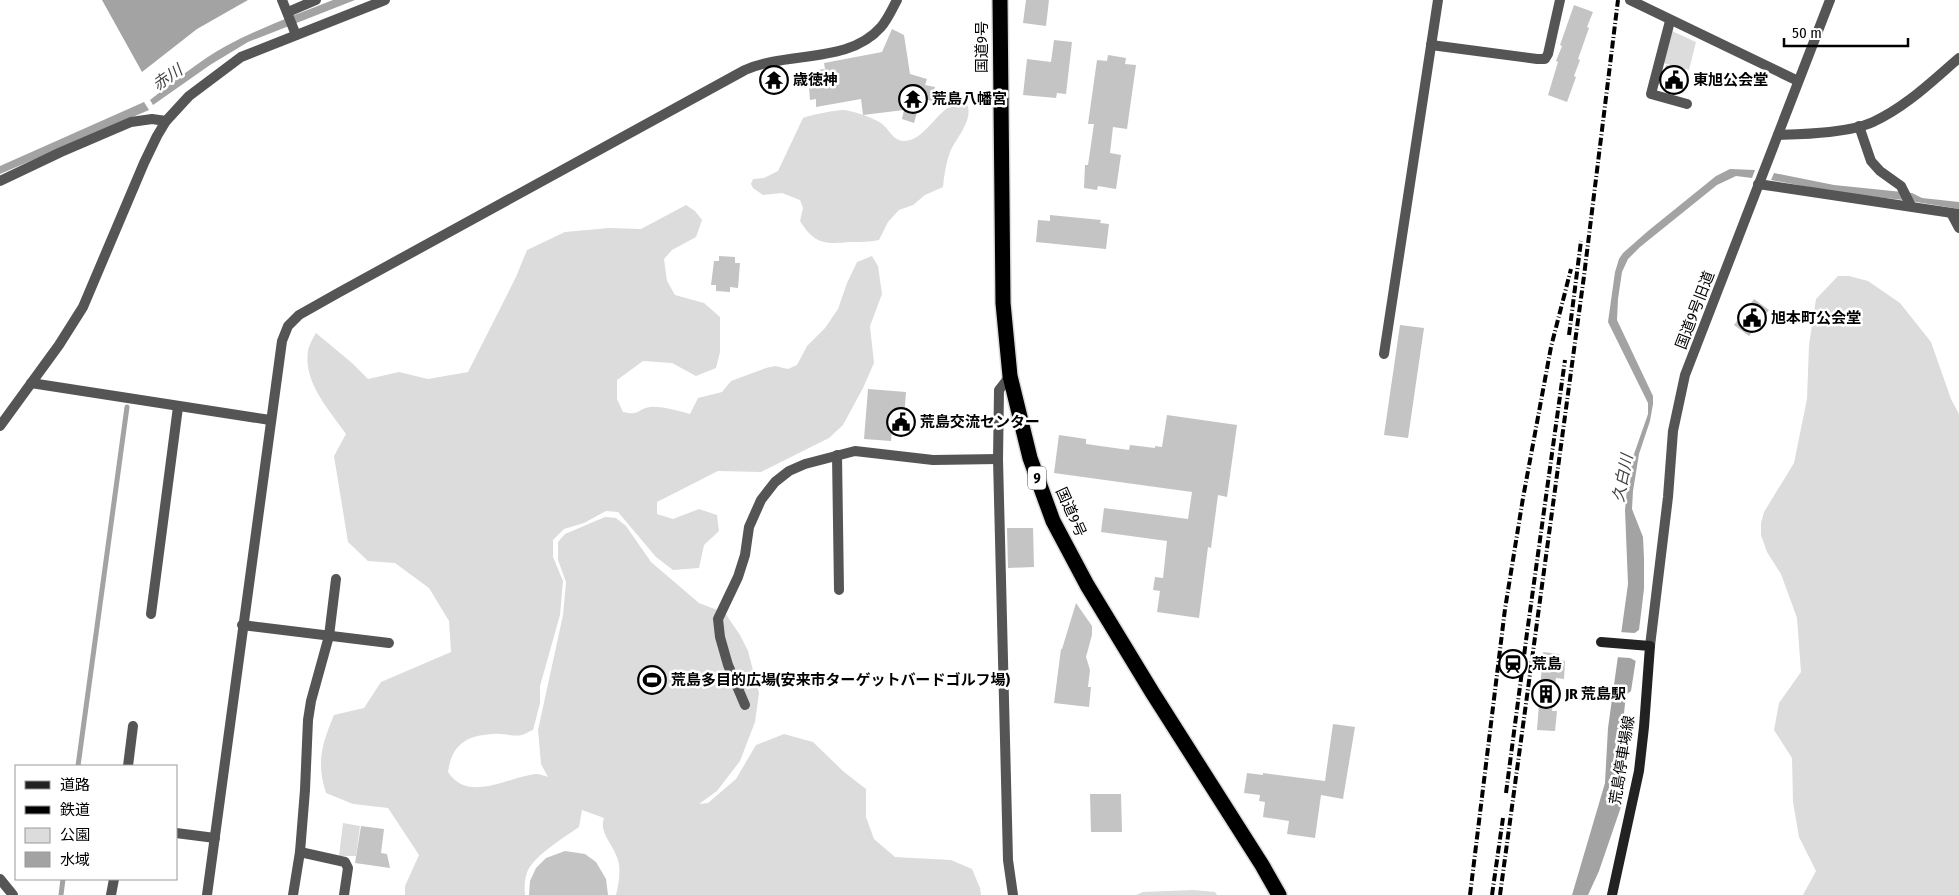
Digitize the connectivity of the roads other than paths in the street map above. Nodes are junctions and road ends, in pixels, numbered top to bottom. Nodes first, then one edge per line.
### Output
1 (282, 0) edge
2 (316, 0) edge
3 (385, 0) edge
4 (897, 0) edge
5 (1000, 0) edge
6 (1438, 0) edge
7 (1560, 0) edge
8 (1630, 0) edge
9 (1830, 0) edge
10 (289, 13) junction
11 (1670, 21) junction
12 (295, 30) junction
13 (1431, 45) junction
14 (1959, 58) edge
15 (1798, 82) junction
16 (1687, 104) dead end
17 (166, 121) junction
18 (1859, 126) junction
19 (1778, 135) junction
20 (0, 182) edge
21 (1758, 184) junction
22 (1910, 204) junction
23 (1955, 214) edge
24 (1959, 228) edge
25 (1384, 354) dead end
26 (1010, 376) junction
27 (30, 383) junction
28 (178, 407) junction
29 (270, 420) junction
30 (0, 426) edge
31 (837, 455) junction
32 (998, 459) junction
33 (336, 579) dead end
34 (839, 590) dead end
35 (151, 614) dead end
36 (242, 625) junction
37 (329, 636) junction
38 (1602, 642) dead end
39 (389, 643) dead end
40 (1644, 646) junction
41 (746, 705) dead end
42 (133, 726) dead end
43 (128, 765) edge
44 (178, 833) edge
45 (214, 838) junction
46 (300, 852) junction
47 (0, 878) edge
48 (114, 880) edge
49 (13, 895) edge
50 (111, 895) edge
51 (207, 895) edge
52 (293, 895) edge
53 (344, 895) edge
54 (1013, 895) edge
55 (1279, 895) edge
56 (1612, 895) edge

1 - 10 street
2 - 10 street
3 - 12 street
4 - 29 street
5 - 26 highway, 国道9号 / 9
6 - 13 street
7 - 13 street
8 - 11 street
9 - 15 street, 国道9号旧道
10 - 12 street
11 - 15 street
11 - 16 street
12 - 17 street
13 - 25 street
14 - 18 street
15 - 19 street, 国道9号旧道
17 - 20 street
17 - 27 street
18 - 19 street
18 - 22 street
19 - 21 street, 国道9号旧道
21 - 22 street
21 - 40 street, 国道9号旧道
22 - 23 street
23 - 24 street
26 - 32 street
26 - 55 highway, 国道9号 / 9
27 - 28 street
27 - 30 street
28 - 29 street
28 - 35 street
29 - 36 street
31 - 32 street
31 - 34 street
31 - 41 street
32 - 54 street
33 - 37 street
36 - 37 street
36 - 45 street
37 - 39 street
37 - 46 street
38 - 40 main road
40 - 56 main road, 荒島停車場線
42 - 43 street
44 - 45 street
45 - 51 street
46 - 52 street
46 - 53 street
47 - 49 street
48 - 50 street

